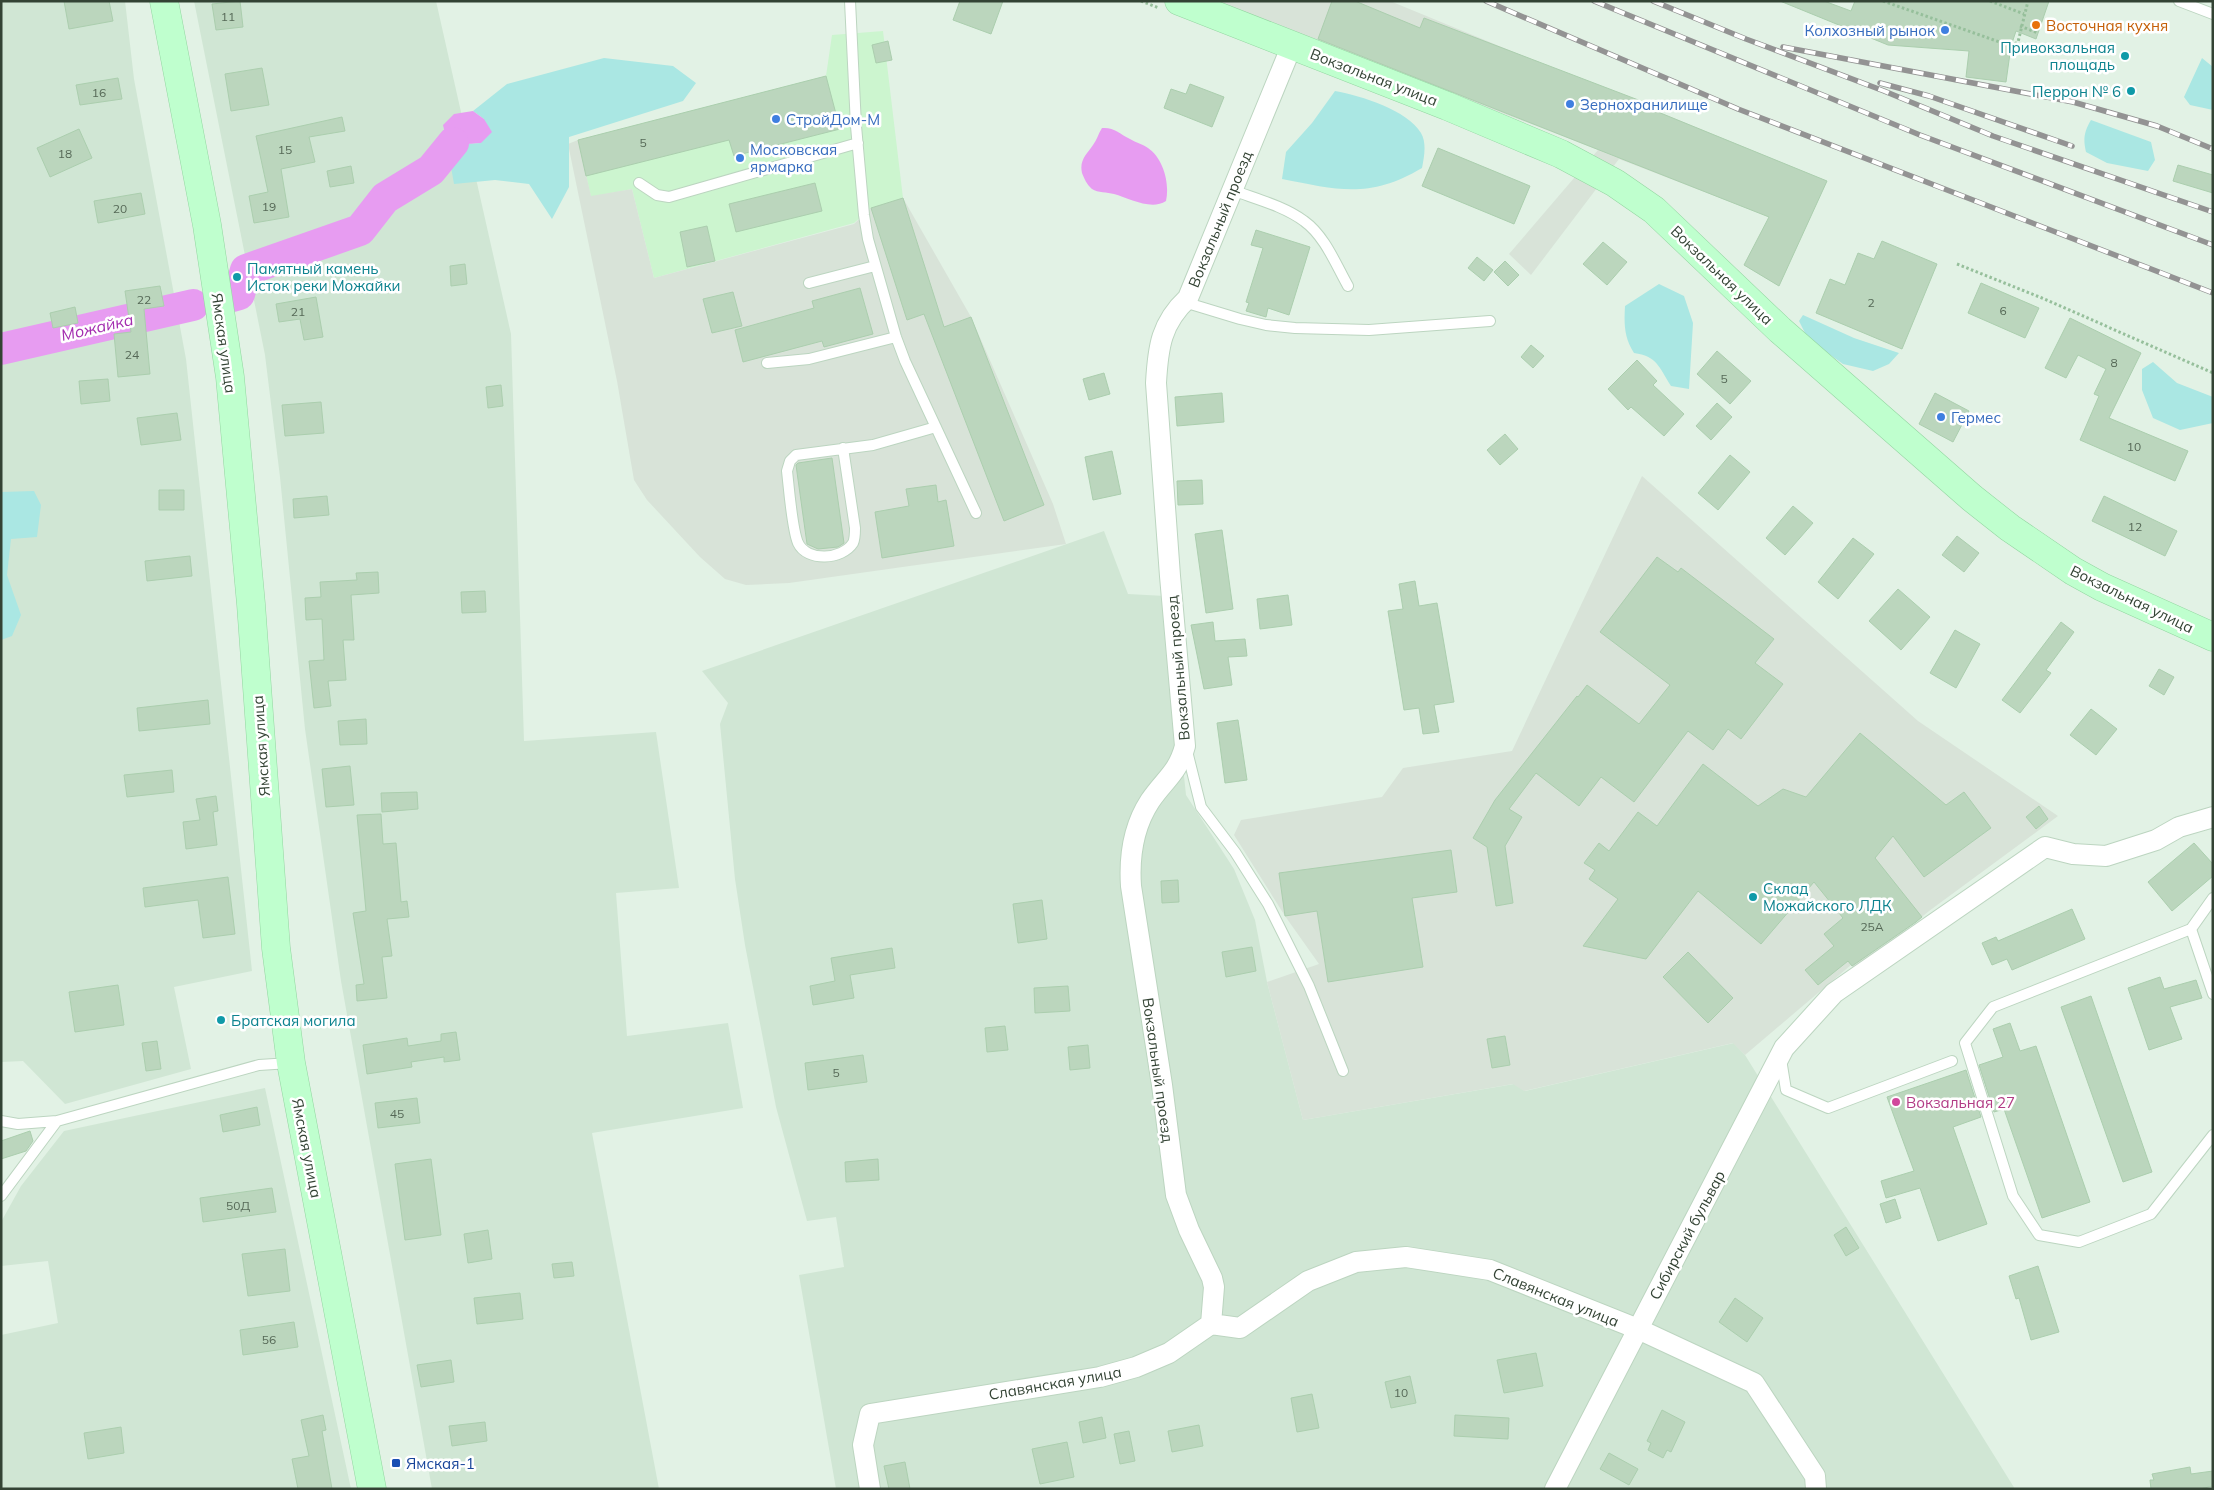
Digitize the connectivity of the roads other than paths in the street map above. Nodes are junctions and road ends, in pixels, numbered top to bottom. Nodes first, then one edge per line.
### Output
1 (164, 1) edge
2 (850, 1) edge
3 (1180, 1) edge
4 (2179, 1) edge
5 (2213, 14) edge
6 (1292, 45) junction
7 (858, 144) junction
8 (639, 182) dead end
9 (1232, 190) junction
10 (876, 266) junction
11 (809, 283) dead end
12 (1348, 286) dead end
13 (1184, 302) junction
14 (1490, 320) dead end
15 (896, 337) junction
16 (767, 363) dead end
17 (936, 427) junction
18 (843, 448) junction
19 (976, 513) dead end
20 (2213, 637) edge
21 (1186, 746) junction
22 (2213, 817) edge
23 (2213, 898) edge
24 (2191, 929) junction
25 (2213, 994) edge
26 (1780, 1055) junction
27 (1952, 1061) dead end
28 (291, 1063) junction
29 (1343, 1071) dead end
30 (1, 1121) edge
31 (57, 1121) junction
32 (2213, 1135) edge
33 (1, 1196) edge
34 (1211, 1324) junction
35 (1638, 1330) junction
36 (372, 1489) edge
37 (870, 1489) edge
38 (1555, 1489) edge
39 (1816, 1489) edge

1 - 28 main road, Ямская улица
2 - 7 lane
3 - 6 main road, Вокзальная улица
4 - 5 lane
6 - 9 street, Вокзальный проезд
6 - 20 main road, Вокзальная улица
7 - 8 lane
7 - 10 lane
9 - 12 lane
9 - 13 street, Вокзальный проезд
10 - 11 lane
10 - 15 lane
13 - 14 lane
13 - 21 street, Вокзальный проезд
15 - 16 lane
15 - 17 lane
17 - 18 lane
17 - 19 lane
18 - 18 lane
21 - 29 lane
21 - 34 street, Вокзальный проезд
22 - 26 street, Сибирский бульвар
23 - 24 lane
24 - 25 lane
24 - 32 lane
26 - 27 lane
26 - 35 street, Сибирский бульвар
28 - 31 lane
28 - 36 main road, Ямская улица
30 - 31 lane
31 - 33 lane
34 - 35 street, Славянская улица
34 - 37 street, Славянская улица
35 - 38 street, Сибирский бульвар
35 - 39 street, Славянская улица

